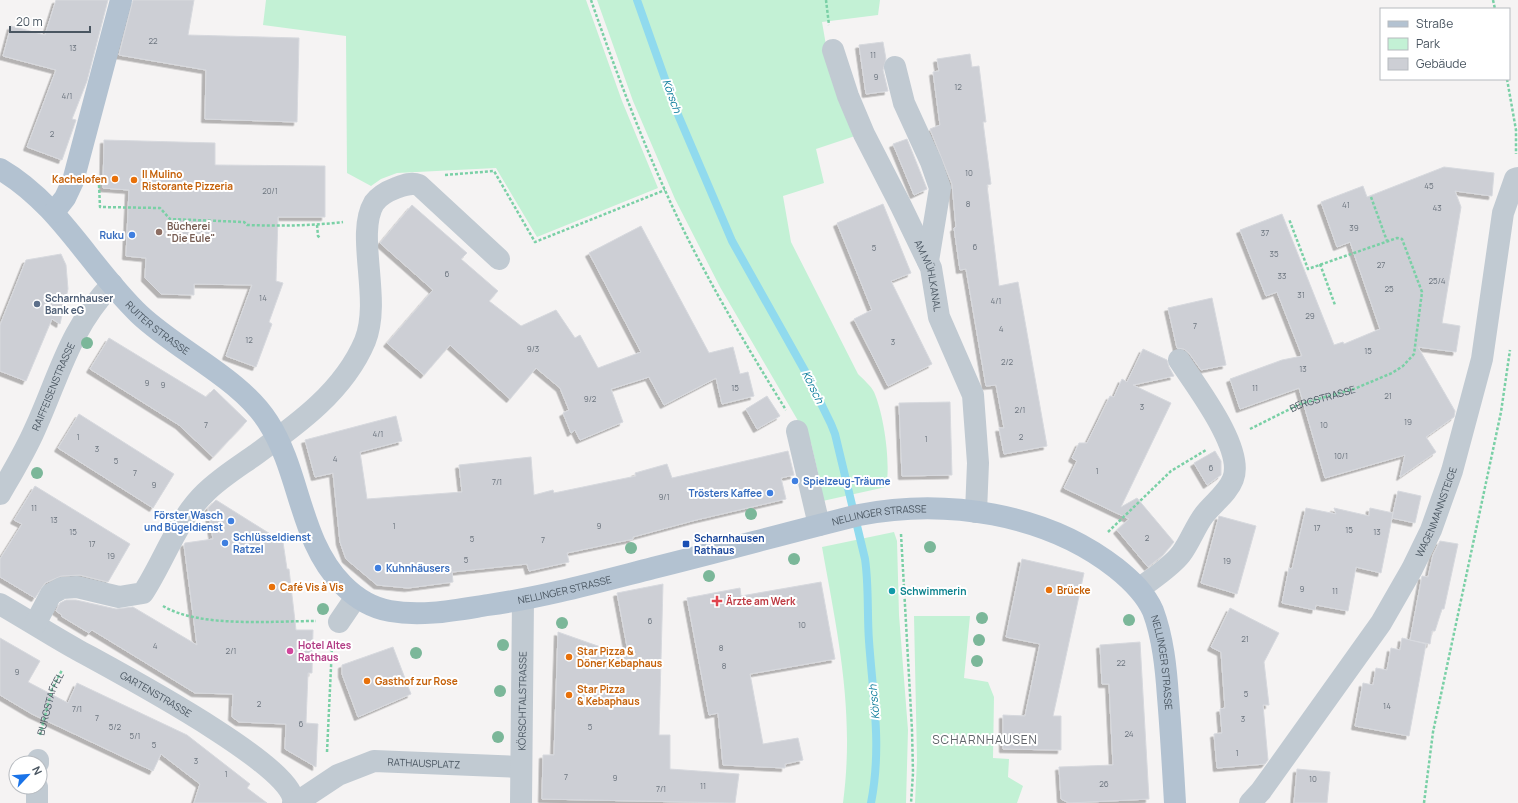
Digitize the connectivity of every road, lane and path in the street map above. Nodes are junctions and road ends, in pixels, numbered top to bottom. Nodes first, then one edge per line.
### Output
1 (121, 0) edge
2 (591, 0) edge
3 (833, 50) dead end
4 (895, 67) dead end
5 (1507, 80) edge
6 (0, 169) edge
7 (75, 170) junction
8 (1516, 178) edge
9 (413, 183) junction
10 (665, 190) junction
11 (1371, 197) dead end
12 (54, 212) junction
13 (369, 218) junction
14 (1290, 219) dead end
15 (317, 225) junction
16 (320, 238) dead end
17 (1388, 241) junction
18 (499, 259) dead end
19 (928, 261) junction
20 (1320, 264) junction
21 (112, 284) junction
22 (1335, 305) dead end
23 (1511, 344) dead end
24 (1180, 360) dead end
25 (797, 431) joint
26 (278, 439) junction
27 (1227, 440) junction
28 (0, 494) edge
29 (892, 509) junction
30 (976, 512) junction
31 (819, 525) junction
32 (1108, 532) dead end
33 (1139, 589) junction
34 (143, 593) junction
35 (356, 596) junction
36 (523, 600) junction
37 (0, 604) edge
38 (389, 611) joint
39 (339, 622) junction
40 (35, 624) junction
41 (74, 648) junction
42 (38, 755) edge
43 (521, 767) junction
44 (331, 778) junction
45 (294, 803) edge
46 (521, 803) edge
47 (911, 803) edge
48 (1175, 803) edge
49 (1250, 803) edge
50 (1424, 803) edge

1 - 7 main road
2 - 10 path
3 - 19 street, AM MÜHLKANAL
4 - 19 street
5 - 8 path
6 - 12 main road, RUITER STRASSE
7 - 12 main road
7 - 15 path
8 - 49 street, WAGENMANNSTEIGE
9 - 10 path
9 - 13 street
9 - 18 street
10 - 25 path
11 - 17 path
12 - 21 main road, RUITER STRASSE
13 - 15 path
13 - 26 street
14 - 20 path
15 - 16 path
17 - 20 path
17 - 27 path, BERGSTRASSE
19 - 30 street, AM MÜHLKANAL
20 - 22 path
21 - 26 main road, RUITER STRASSE
21 - 28 street, RAIFFEISENSTRASSE
23 - 50 path
24 - 27 street
25 - 31 street
26 - 34 street
26 - 35 main road, RUITER STRASSE
27 - 32 path, BERGSTRASSE
27 - 33 street
29 - 30 main road, NELLINGER STRASSE
29 - 31 main road, NELLINGER STRASSE
29 - 47 path
30 - 33 main road, NELLINGER STRASSE
31 - 36 main road, NELLINGER STRASSE
33 - 48 main road, NELLINGER STRASSE
34 - 39 path
34 - 40 street
35 - 38 main road, RUITER STRASSE
35 - 39 street
36 - 38 main road, NELLINGER STRASSE
36 - 43 street, KÖRSCHTALSTRASSE
37 - 40 street, GARTENSTRASSE
39 - 44 path
40 - 41 street, GARTENSTRASSE
41 - 42 path, BURGSTAFFEL
41 - 45 street, GARTENSTRASSE
43 - 44 street, RATHAUSPLATZ
43 - 46 street, KÖRSCHTALSTRASSE
44 - 45 street, RATHAUSPLATZ

